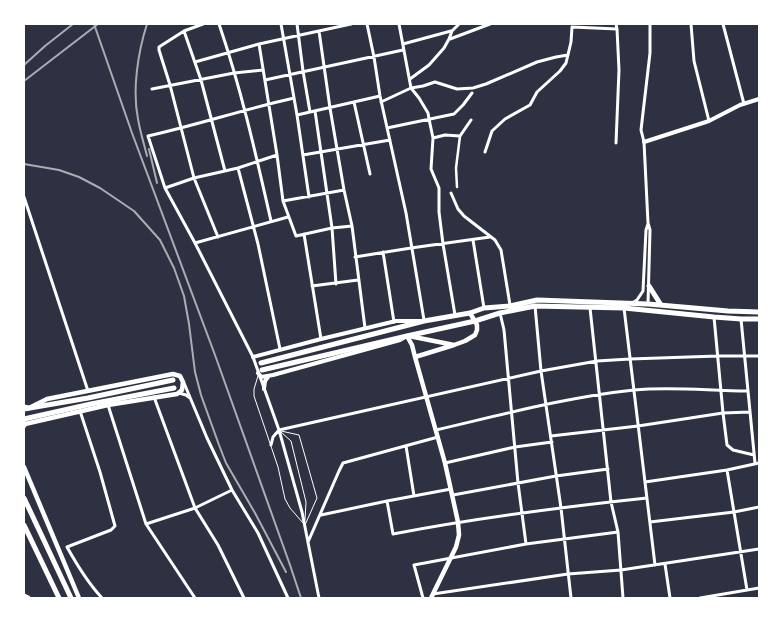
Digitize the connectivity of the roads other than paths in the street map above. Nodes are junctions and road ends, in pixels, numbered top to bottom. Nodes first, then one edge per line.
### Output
1 (188, 24) edge
2 (203, 24) edge
3 (219, 24) edge
4 (281, 24) edge
5 (297, 24) edge
6 (351, 24) edge
7 (366, 24) edge
8 (399, 24) edge
9 (459, 24) edge
10 (490, 24) edge
11 (616, 24) edge
12 (650, 24) edge
13 (692, 24) edge
14 (723, 24) edge
15 (572, 26) edge
16 (190, 29) junction
17 (617, 29) junction
18 (184, 31) junction
19 (318, 31) junction
20 (452, 31) junction
21 (299, 35) junction
22 (284, 38) junction
23 (449, 39) junction
24 (259, 44) junction
25 (403, 44) junction
26 (404, 50) junction
27 (229, 52) junction
28 (568, 55) junction
29 (374, 57) junction
30 (195, 62) junction
31 (324, 66) junction
32 (263, 70) junction
33 (303, 71) junction
34 (234, 73) junction
35 (290, 74) junction
36 (410, 79) junction
37 (201, 80) junction
38 (265, 80) junction
39 (170, 85) junction
40 (411, 88) junction
41 (152, 89) dead end
42 (472, 93) dead end
43 (380, 96) junction
44 (294, 98) junction
45 (759, 99) edge
46 (354, 102) junction
47 (381, 102) junction
48 (268, 104) junction
49 (744, 104) junction
50 (330, 108) junction
51 (245, 110) junction
52 (310, 112) junction
53 (315, 112) junction
54 (297, 115) junction
55 (212, 119) junction
56 (429, 119) junction
57 (471, 120) dead end
58 (709, 121) junction
59 (387, 128) junction
60 (181, 129) junction
61 (460, 136) junction
62 (433, 138) junction
63 (390, 140) junction
64 (644, 142) junction
65 (616, 143) dead end
66 (364, 144) junction
67 (337, 149) junction
68 (321, 152) junction
69 (485, 152) dead end
70 (303, 155) junction
71 (277, 156) junction
72 (257, 161) junction
73 (238, 168) junction
74 (225, 171) junction
75 (370, 174) dead end
76 (194, 178) junction
77 (457, 187) dead end
78 (165, 188) junction
79 (344, 190) junction
80 (451, 193) dead end
81 (327, 194) junction
82 (24, 197) edge
83 (309, 197) junction
84 (283, 201) junction
85 (288, 217) junction
86 (271, 221) junction
87 (648, 224) junction
88 (352, 226) junction
89 (254, 227) junction
90 (332, 228) junction
91 (304, 234) junction
92 (218, 237) junction
93 (490, 237) junction
94 (473, 240) junction
95 (195, 243) junction
96 (443, 244) junction
97 (411, 248) junction
98 (383, 252) junction
99 (355, 257) junction
100 (358, 280) junction
101 (336, 284) junction
102 (312, 286) junction
103 (649, 286) junction
104 (632, 304) junction
105 (648, 304) junction
106 (661, 305) junction
107 (510, 306) junction
108 (535, 306) junction
109 (590, 307) junction
110 (484, 308) junction
111 (624, 308) junction
112 (642, 310) junction
113 (759, 312) edge
114 (470, 313) junction
115 (500, 313) junction
116 (455, 316) junction
117 (714, 317) junction
118 (741, 319) junction
119 (759, 319) edge
120 (424, 321) junction
121 (475, 321) junction
122 (394, 322) junction
123 (365, 328) junction
124 (407, 336) junction
125 (321, 339) junction
126 (454, 345) junction
127 (280, 349) junction
128 (718, 356) junction
129 (744, 356) junction
130 (759, 356) edge
131 (253, 357) junction
132 (415, 358) junction
133 (630, 359) junction
134 (597, 362) junction
135 (261, 363) dead end
136 (541, 371) junction
137 (260, 372) junction
138 (273, 375) junction
139 (508, 378) junction
140 (173, 380) dead end
141 (183, 382) junction
142 (174, 388) dead end
143 (264, 388) junction
144 (634, 390) junction
145 (88, 391) junction
146 (721, 391) junction
147 (748, 391) junction
148 (179, 393) junction
149 (599, 395) junction
150 (154, 398) junction
151 (427, 398) junction
152 (191, 399) junction
153 (546, 404) junction
154 (108, 405) junction
155 (25, 408) edge
156 (80, 411) junction
157 (750, 412) junction
158 (512, 413) junction
159 (723, 413) junction
160 (24, 423) edge
161 (638, 426) junction
162 (279, 430) junction
163 (436, 430) junction
164 (604, 430) junction
165 (551, 436) junction
166 (438, 437) junction
167 (552, 442) junction
168 (271, 445) junction
169 (406, 446) junction
170 (515, 447) junction
171 (754, 455) junction
172 (445, 462) junction
173 (757, 463) edge
174 (24, 467) edge
175 (608, 469) junction
176 (727, 470) junction
177 (556, 476) junction
178 (645, 482) junction
179 (518, 483) junction
180 (232, 490) junction
181 (452, 492) junction
182 (414, 496) junction
183 (24, 498) edge
184 (647, 498) junction
185 (386, 501) junction
186 (611, 502) junction
187 (759, 507) edge
188 (195, 508) junction
189 (561, 508) junction
190 (522, 512) junction
191 (734, 512) junction
192 (320, 515) junction
193 (458, 522) junction
194 (650, 522) junction
195 (146, 524) junction
196 (24, 525) edge
197 (305, 525) junction
198 (618, 532) junction
199 (564, 538) junction
200 (308, 542) junction
201 (526, 544) junction
202 (759, 549) edge
203 (741, 551) junction
204 (451, 557) junction
205 (665, 564) junction
206 (655, 565) junction
207 (621, 570) junction
208 (568, 574) junction
209 (759, 588) edge
210 (747, 590) junction
211 (24, 596) edge
212 (432, 596) edge
213 (717, 597) edge
214 (28, 598) edge
215 (59, 598) edge
216 (71, 598) edge
217 (79, 598) edge
218 (102, 598) edge
219 (195, 598) edge
220 (244, 598) edge
221 (288, 598) edge
222 (319, 598) edge
223 (422, 598) edge
224 (571, 598) edge
225 (623, 598) edge
226 (670, 598) edge
227 (700, 598) edge

1 - 16 street
2 - 16 street
3 - 27 street
4 - 22 street
5 - 21 street
6 - 19 street
7 - 29 street
8 - 25 street
9 - 20 street
10 - 23 street
11 - 17 street
12 - 64 street
13 - 58 street
14 - 49 street
15 - 17 street
15 - 28 street
16 - 18 street
17 - 65 street
18 - 30 street
18 - 39 street
19 - 21 street
19 - 31 street
20 - 23 street
20 - 25 street
21 - 22 street
21 - 33 street
22 - 24 street
22 - 35 street
23 - 36 street
24 - 27 street
24 - 32 street
25 - 26 street
26 - 29 street
26 - 36 street
27 - 30 street
27 - 34 street
28 - 40 street
28 - 69 street
29 - 31 street
29 - 43 street
30 - 37 street
31 - 33 street
31 - 50 street
32 - 34 street
32 - 38 street
33 - 35 street
33 - 52 street
34 - 37 street
34 - 51 street
35 - 38 street
35 - 44 street
36 - 40 street
37 - 39 street
37 - 55 street
38 - 48 street
39 - 41 street
39 - 60 street
40 - 47 street
40 - 56 street
42 - 56 street
43 - 46 street
43 - 47 street
44 - 48 street
44 - 54 street
45 - 49 street
46 - 50 street
46 - 66 street
47 - 59 street
48 - 51 street
48 - 71 street
49 - 58 street
50 - 53 street
50 - 67 street
51 - 55 street
51 - 72 street
52 - 53 street
52 - 54 street
53 - 68 street
54 - 70 street
55 - 60 street
55 - 74 street
56 - 59 street
56 - 62 street
57 - 61 street
58 - 64 street
59 - 63 street
60 - 76 street
60 - 78 street
61 - 62 street
61 - 77 street
62 - 96 street
63 - 66 street
63 - 97 street
64 - 87 street
66 - 67 street
66 - 75 street
67 - 68 street
67 - 79 street
68 - 70 street
68 - 81 street
70 - 83 street
71 - 72 street
71 - 84 street
72 - 73 street
72 - 86 street
73 - 74 street
73 - 89 street
74 - 76 street
76 - 78 street
76 - 92 street
78 - 95 street
79 - 81 street
79 - 88 street
80 - 93 street
81 - 83 street
81 - 90 street
82 - 145 street
83 - 84 street
84 - 85 street
85 - 86 street
85 - 91 street
86 - 89 street
87 - 103 street
87 - 104 street
88 - 90 street
88 - 99 street
89 - 92 street
89 - 127 street
90 - 91 street
90 - 101 street
91 - 102 street
92 - 95 street
93 - 94 street
93 - 107 street
94 - 96 street
94 - 110 street
95 - 131 street
96 - 97 street
96 - 116 street
97 - 98 street
97 - 120 street
98 - 99 street
98 - 122 street
99 - 100 street
100 - 101 street
100 - 123 street
101 - 102 street
102 - 125 street
103 - 105 street
103 - 106 main road
104 - 105 main road
104 - 107 main road
105 - 106 main road
105 - 112 street
106 - 113 main road
107 - 110 main road
108 - 109 main road
108 - 115 main road
108 - 136 street
109 - 111 main road
109 - 134 street
110 - 114 main road
111 - 112 main road
111 - 133 street
112 - 117 main road
114 - 116 main road
114 - 121 main road
115 - 121 main road
115 - 139 street
116 - 120 main road
117 - 118 main road
117 - 128 street
118 - 119 main road
118 - 129 street
120 - 122 street
120 - 135 main road
121 - 124 main road
121 - 126 main road
122 - 123 street
123 - 125 street
124 - 126 main road
124 - 132 main road
124 - 137 main road
124 - 138 street
125 - 127 street
126 - 132 main road
127 - 131 street
128 - 129 street
128 - 133 street
128 - 146 street
129 - 130 street
129 - 147 street
131 - 137 street
132 - 151 main road
133 - 134 street
133 - 144 street
134 - 136 street
134 - 149 street
136 - 139 street
136 - 153 street
137 - 138 street
137 - 143 street
137 - 168 lane
138 - 143 street
139 - 151 street
139 - 158 street
140 - 155 main road
141 - 145 main road
141 - 148 main road
141 - 152 street
142 - 160 main road
143 - 162 street
144 - 146 street
144 - 149 street
144 - 161 street
145 - 155 main road
146 - 147 street
146 - 159 street
147 - 157 street
148 - 150 main road
148 - 152 street
149 - 153 street
149 - 164 street
150 - 154 main road
150 - 188 street
151 - 162 street
151 - 163 main road
152 - 180 street
153 - 158 street
153 - 165 street
154 - 156 main road
154 - 195 street
156 - 160 main road
156 - 218 street
157 - 159 street
157 - 171 street
158 - 163 street
158 - 170 street
159 - 161 street
159 - 171 street
161 - 164 street
161 - 178 street
162 - 168 street
162 - 197 street
162 - 197 lane
162 - 197 lane
163 - 166 main road
164 - 165 street
164 - 175 street
165 - 167 street
166 - 169 street
166 - 172 main road
167 - 170 street
167 - 177 street
168 - 197 lane
169 - 182 street
169 - 192 street
170 - 172 street
170 - 179 street
171 - 173 street
172 - 181 main road
173 - 176 street
174 - 217 main road
175 - 177 street
175 - 186 street
176 - 178 street
176 - 191 street
177 - 179 street
177 - 189 street
178 - 184 street
179 - 181 street
179 - 190 street
180 - 188 street
180 - 221 street
181 - 182 street
181 - 193 main road
182 - 185 street
183 - 216 main road
184 - 186 street
184 - 194 street
185 - 192 street
185 - 193 street
186 - 189 street
186 - 198 street
187 - 191 street
188 - 195 street
188 - 220 street
189 - 190 street
189 - 199 street
190 - 193 street
190 - 201 street
191 - 194 street
191 - 203 street
192 - 200 street
193 - 204 main road
194 - 206 street
195 - 219 street
196 - 215 main road
197 - 200 street
198 - 199 street
198 - 207 street
199 - 201 street
199 - 208 street
200 - 222 street
201 - 204 street
202 - 203 street
203 - 205 street
203 - 210 street
204 - 212 main road
204 - 223 street
205 - 206 street
205 - 226 street
206 - 207 street
207 - 208 street
207 - 225 street
208 - 212 street
208 - 224 street
209 - 210 street
210 - 213 street
211 - 214 main road
213 - 227 street

